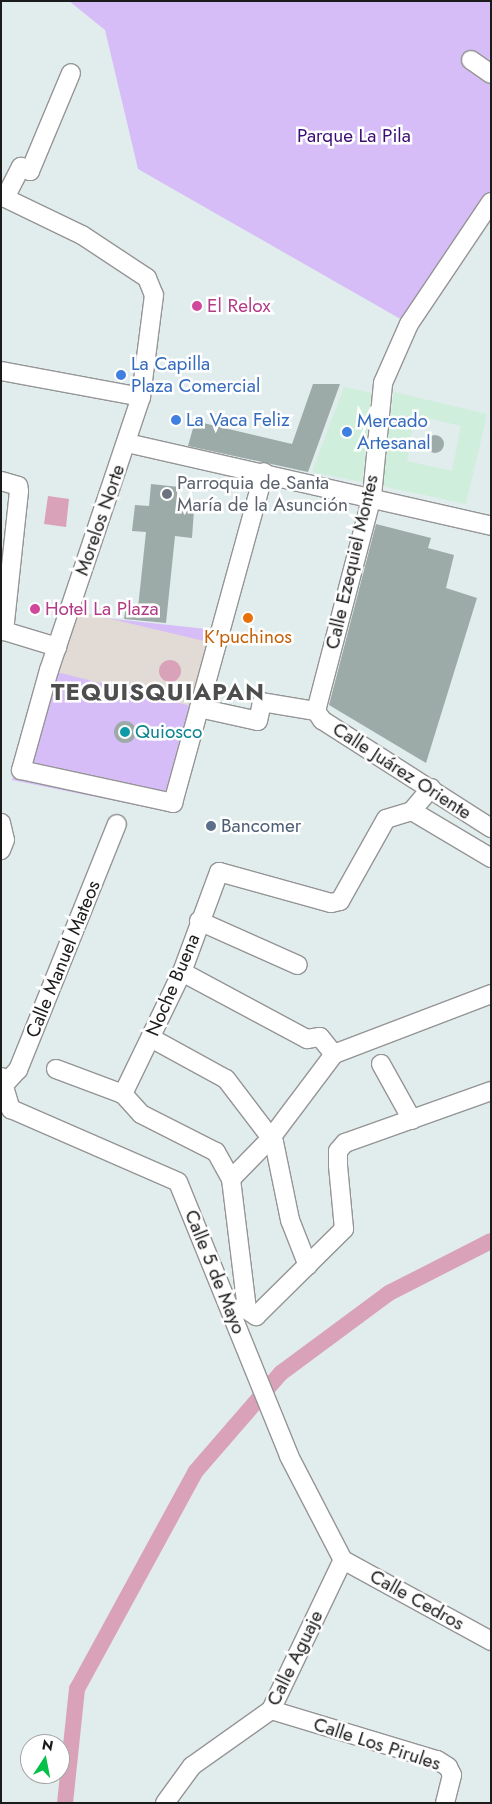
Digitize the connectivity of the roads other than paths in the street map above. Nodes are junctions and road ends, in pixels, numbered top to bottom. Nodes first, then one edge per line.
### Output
1 (471, 60) dead end
2 (71, 73) dead end
3 (491, 74) edge
4 (3, 197) edge
5 (491, 202) edge
6 (1, 371) edge
7 (141, 398) junction
8 (127, 442) junction
9 (264, 472) junction
10 (1, 481) edge
11 (372, 496) junction
12 (491, 526) edge
13 (2, 630) edge
14 (56, 646) junction
15 (199, 708) junction
16 (316, 711) junction
17 (431, 788) junction
18 (412, 811) junction
19 (1, 822) edge
20 (117, 824) dead end
21 (491, 828) edge
22 (1, 850) edge
23 (491, 858) edge
24 (199, 921) junction
25 (298, 965) dead end
26 (182, 972) junction
27 (491, 994) edge
28 (151, 1038) junction
29 (334, 1054) junction
30 (381, 1064) dead end
31 (56, 1069) dead end
32 (2, 1084) edge
33 (491, 1091) edge
34 (123, 1094) junction
35 (412, 1120) junction
36 (271, 1138) junction
37 (231, 1179) junction
38 (308, 1266) junction
39 (343, 1560) junction
40 (491, 1641) edge
41 (272, 1710) junction
42 (165, 1803) edge
43 (445, 1803) edge

1 - 3 street
2 - 4 street
4 - 7 street, Morelos Norte
5 - 11 street, Calle Ezequiel Montes
6 - 7 street
7 - 8 street, Morelos Norte
8 - 9 street
8 - 14 street, Morelos Norte
9 - 11 street
9 - 15 street
10 - 13 street
11 - 12 street
11 - 16 street, Calle Ezequiel Montes
13 - 14 street
14 - 15 street, Morelos Norte
15 - 16 street
16 - 17 street, Calle Juárez Oriente
17 - 18 street
17 - 21 street, Calle Juárez Oriente
18 - 23 street
18 - 24 street, Noche Buena
19 - 22 street
20 - 32 street, Calle Manuel Mateos
24 - 25 street
24 - 26 street, Noche Buena
26 - 28 street, Noche Buena
26 - 29 street
27 - 29 street
28 - 34 street, Noche Buena
28 - 36 street
29 - 36 street
30 - 35 street
31 - 34 street
32 - 39 street, Calle 5 de Mayo
33 - 35 street
34 - 37 street
35 - 38 street
36 - 37 street
36 - 38 street
37 - 38 street
39 - 40 street, Calle Cedros
39 - 41 street, Calle Aguaje
41 - 42 street, Calle Aguaje
41 - 43 street, Calle Los Pirules

